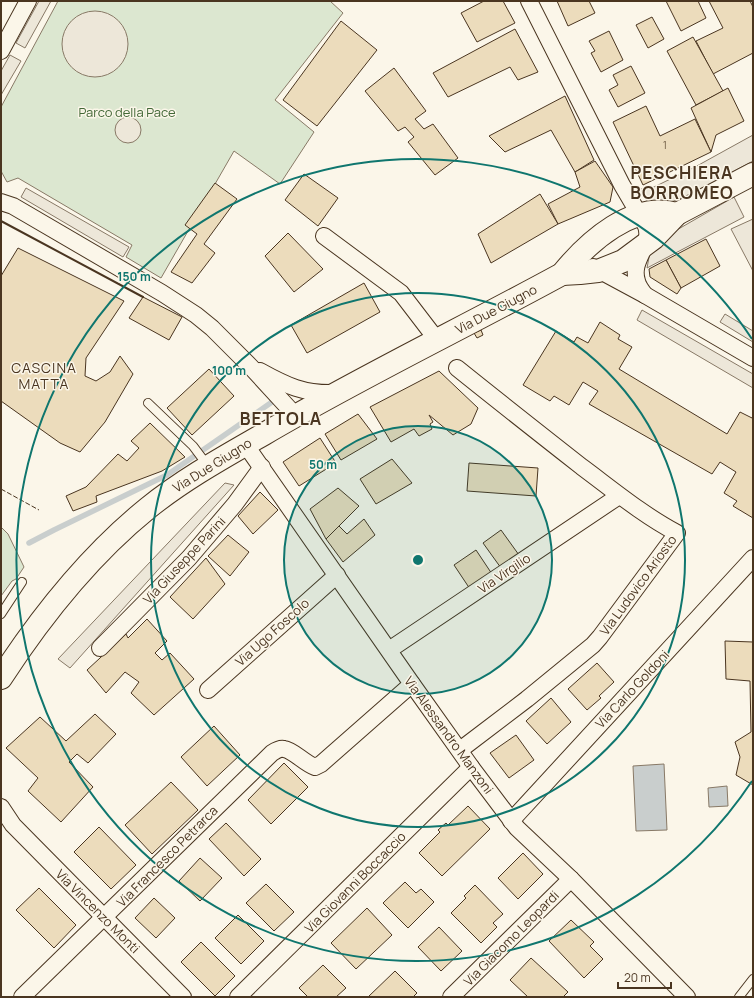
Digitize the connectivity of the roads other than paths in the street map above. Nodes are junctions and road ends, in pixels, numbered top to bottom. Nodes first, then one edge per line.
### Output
1 (28, 1) edge
2 (529, 1) edge
3 (1, 51) edge
4 (753, 174) edge
5 (1, 196) edge
6 (7, 204) edge
7 (677, 214) junction
8 (640, 215) junction
9 (324, 236) dead end
10 (646, 245) junction
11 (586, 246) junction
12 (598, 271) junction
13 (562, 274) junction
14 (645, 295) junction
15 (437, 340) junction
16 (753, 358) edge
17 (250, 366) junction
18 (457, 368) dead end
19 (335, 393) junction
20 (148, 403) dead end
21 (295, 416) junction
22 (245, 444) junction
23 (205, 462) junction
24 (262, 467) junction
25 (619, 496) junction
26 (753, 558) edge
27 (337, 576) junction
28 (22, 582) dead end
29 (1, 614) edge
30 (100, 648) dead end
31 (389, 650) junction
32 (1, 678) edge
33 (412, 684) junction
34 (208, 690) dead end
35 (460, 750) junction
36 (471, 767) junction
37 (1, 807) edge
38 (511, 821) junction
39 (7, 823) edge
40 (571, 879) junction
41 (104, 917) junction
42 (753, 979) edge
43 (22, 997) edge
44 (183, 997) edge
45 (238, 997) edge
46 (451, 997) edge
47 (687, 997) edge
48 (739, 997) edge

1 - 3 street
2 - 8 street
4 - 7 main road
5 - 6 street
6 - 17 street
7 - 8 main road
7 - 10 main road
8 - 10 street
8 - 11 main road
9 - 15 street
10 - 12 main road
10 - 14 street
11 - 12 street
11 - 13 main road
12 - 13 main road
12 - 14 street
13 - 15 main road, Via Due Giugno
14 - 16 street
15 - 19 main road, Via Due Giugno
17 - 19 street
17 - 21 street
18 - 25 street, Via Ludovico Ariosto
19 - 21 main road, Via Due Giugno
20 - 23 lane
21 - 22 main road, Via Due Giugno
22 - 23 main road, Via Due Giugno
22 - 24 street, Via Alessandro Manzoni
23 - 32 main road, Via Due Giugno
24 - 27 street, Via Alessandro Manzoni
24 - 30 street, Via Giuseppe Parini
25 - 31 street, Via Virgilio
25 - 35 street, Via Ludovico Ariosto
26 - 38 street, Via Carlo Goldoni
27 - 31 street, Via Alessandro Manzoni
27 - 34 street, Via Ugo Foscolo
28 - 29 lane
31 - 33 street, Via Alessandro Manzoni
33 - 35 street, Via Alessandro Manzoni
33 - 41 street, Via Francesco Petrarca
35 - 36 street, Via Alessandro Manzoni
36 - 38 street, Via Alessandro Manzoni
36 - 45 street, Via Giovanni Boccaccio
37 - 39 street, Via Vincenzo Monti
38 - 40 street, Via Alessandro Manzoni
39 - 41 street, Via Vincenzo Monti
40 - 46 street, Via Giacomo Leopardi
40 - 47 street, Via Alessandro Manzoni
41 - 43 street, Via Francesco Petrarca
41 - 44 street, Via Vincenzo Monti
42 - 48 lane

